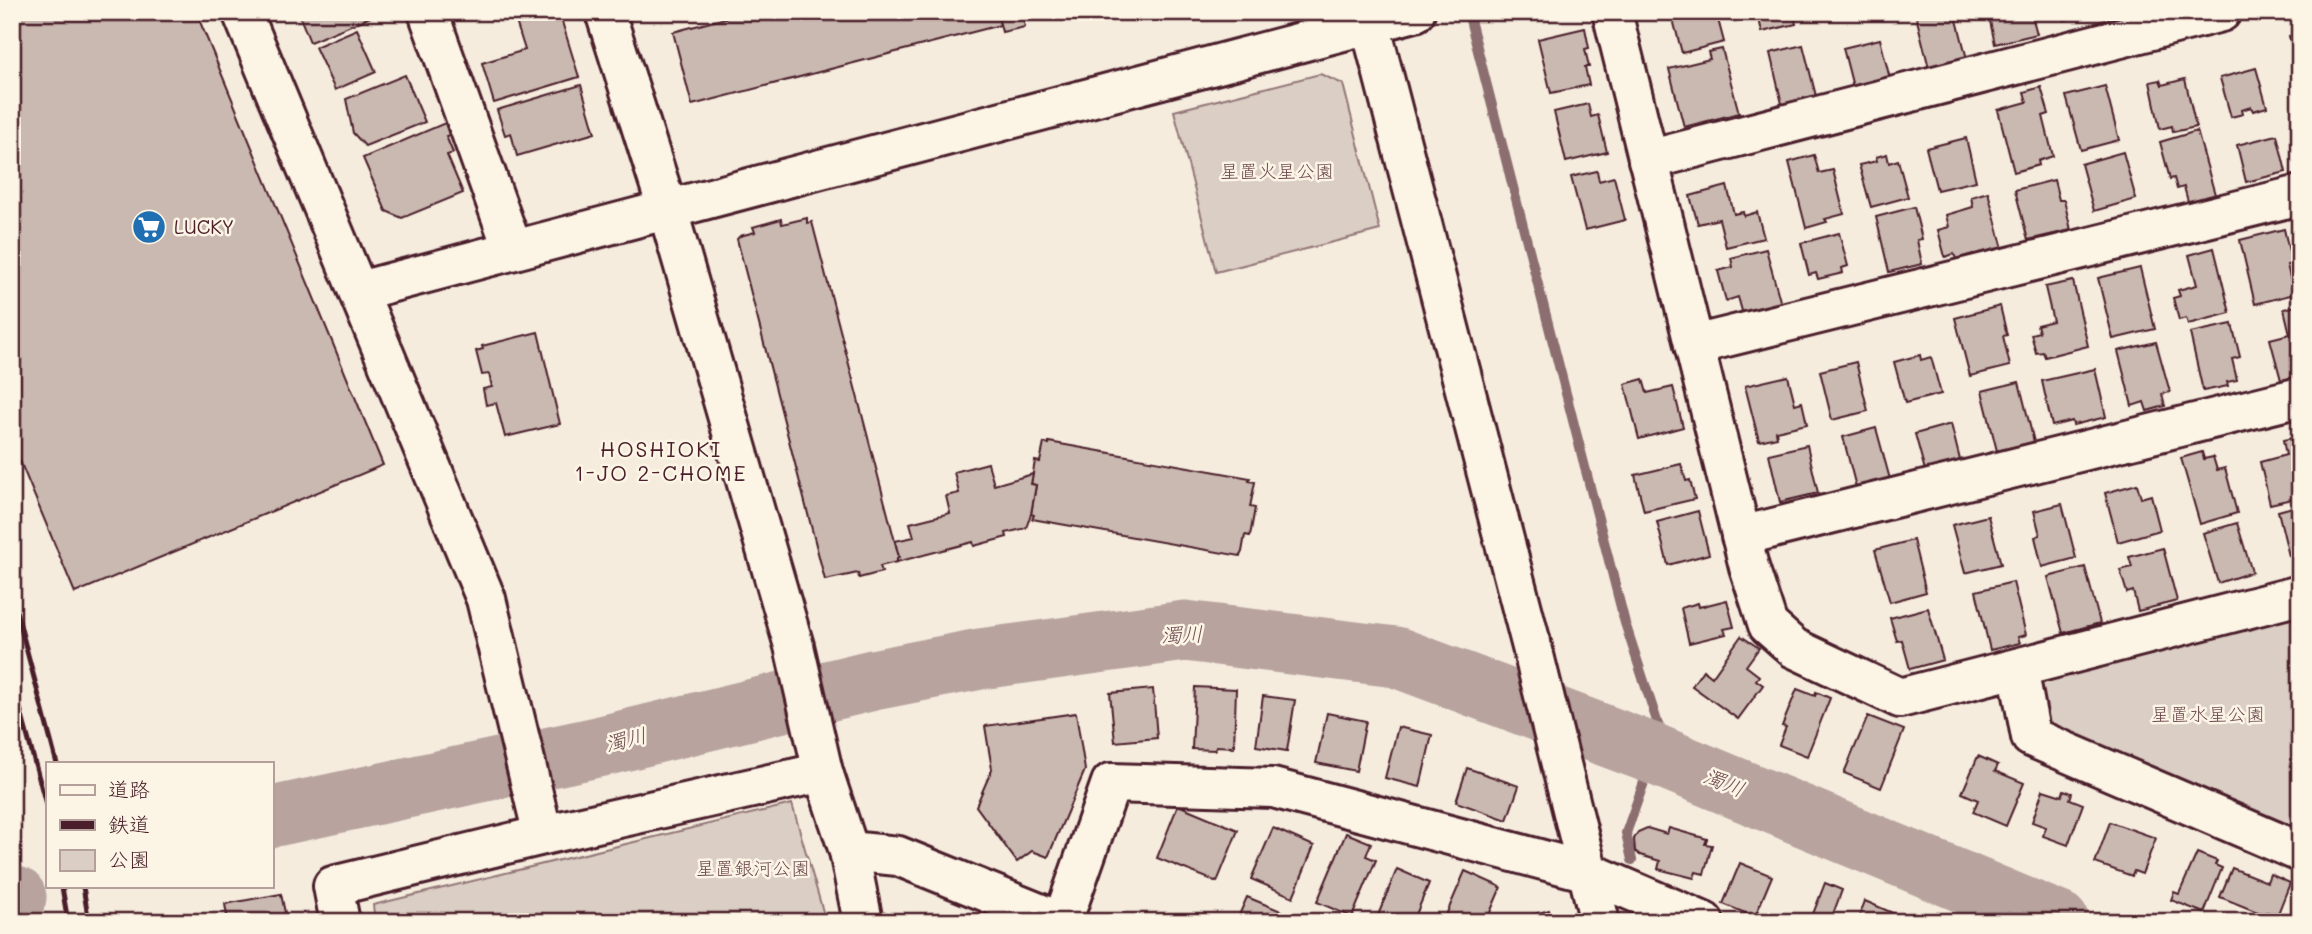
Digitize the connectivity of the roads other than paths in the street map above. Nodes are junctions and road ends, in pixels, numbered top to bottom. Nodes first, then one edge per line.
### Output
1 (242, 12) edge
2 (428, 12) edge
3 (605, 12) edge
4 (1415, 12) edge
5 (1612, 12) edge
6 (2221, 12) edge
7 (1369, 18) edge
8 (1648, 160) junction
9 (2300, 195) edge
10 (668, 211) junction
11 (513, 250) junction
12 (359, 291) junction
13 (1694, 345) junction
14 (2300, 397) edge
15 (1741, 536) junction
16 (2300, 595) edge
17 (2018, 668) junction
18 (823, 772) junction
19 (539, 820) junction
20 (849, 851) junction
21 (2300, 852) edge
22 (1588, 872) junction
23 (340, 922) edge
24 (863, 922) edge
25 (1061, 922) edge
26 (1600, 922) edge
27 (1704, 922) edge

1 - 12 street
2 - 11 street
3 - 10 street
4 - 7 street
5 - 8 street
6 - 8 street
7 - 10 street
7 - 22 street
8 - 13 street
9 - 13 street
10 - 11 street
10 - 18 street
11 - 12 street
12 - 19 street
13 - 15 street
14 - 15 street
15 - 17 street
16 - 17 street
17 - 21 street
18 - 19 street
18 - 20 street
19 - 23 street
20 - 24 street
20 - 25 street
22 - 25 street
22 - 26 street
22 - 27 street

